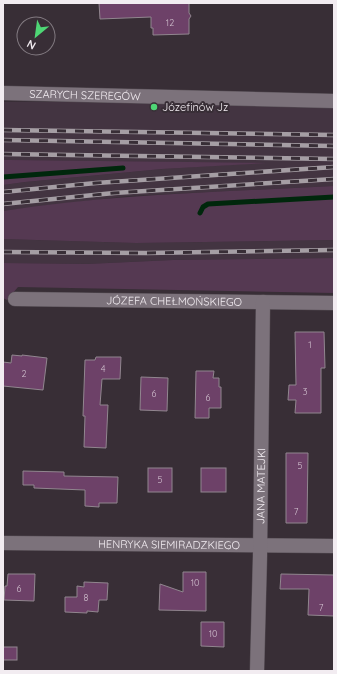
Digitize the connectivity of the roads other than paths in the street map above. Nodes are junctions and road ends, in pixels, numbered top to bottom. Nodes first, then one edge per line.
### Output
1 (5, 92) edge
2 (334, 101) edge
3 (15, 299) dead end
4 (263, 302) junction
5 (334, 303) edge
6 (3, 543) edge
7 (259, 545) junction
8 (334, 546) edge
9 (257, 671) edge

1 - 2 street, SZARYCH SZEREGÓW
3 - 4 street, JÓZEFA CHEŁMOŃSKIEGO
4 - 5 street, JÓZEFA CHEŁMOŃSKIEGO
4 - 7 street, JANA MATEJKI
6 - 7 street, HENRYKA SIEMIRADZKIEGO
7 - 8 street, HENRYKA SIEMIRADZKIEGO
7 - 9 street, JANA MATEJKI

